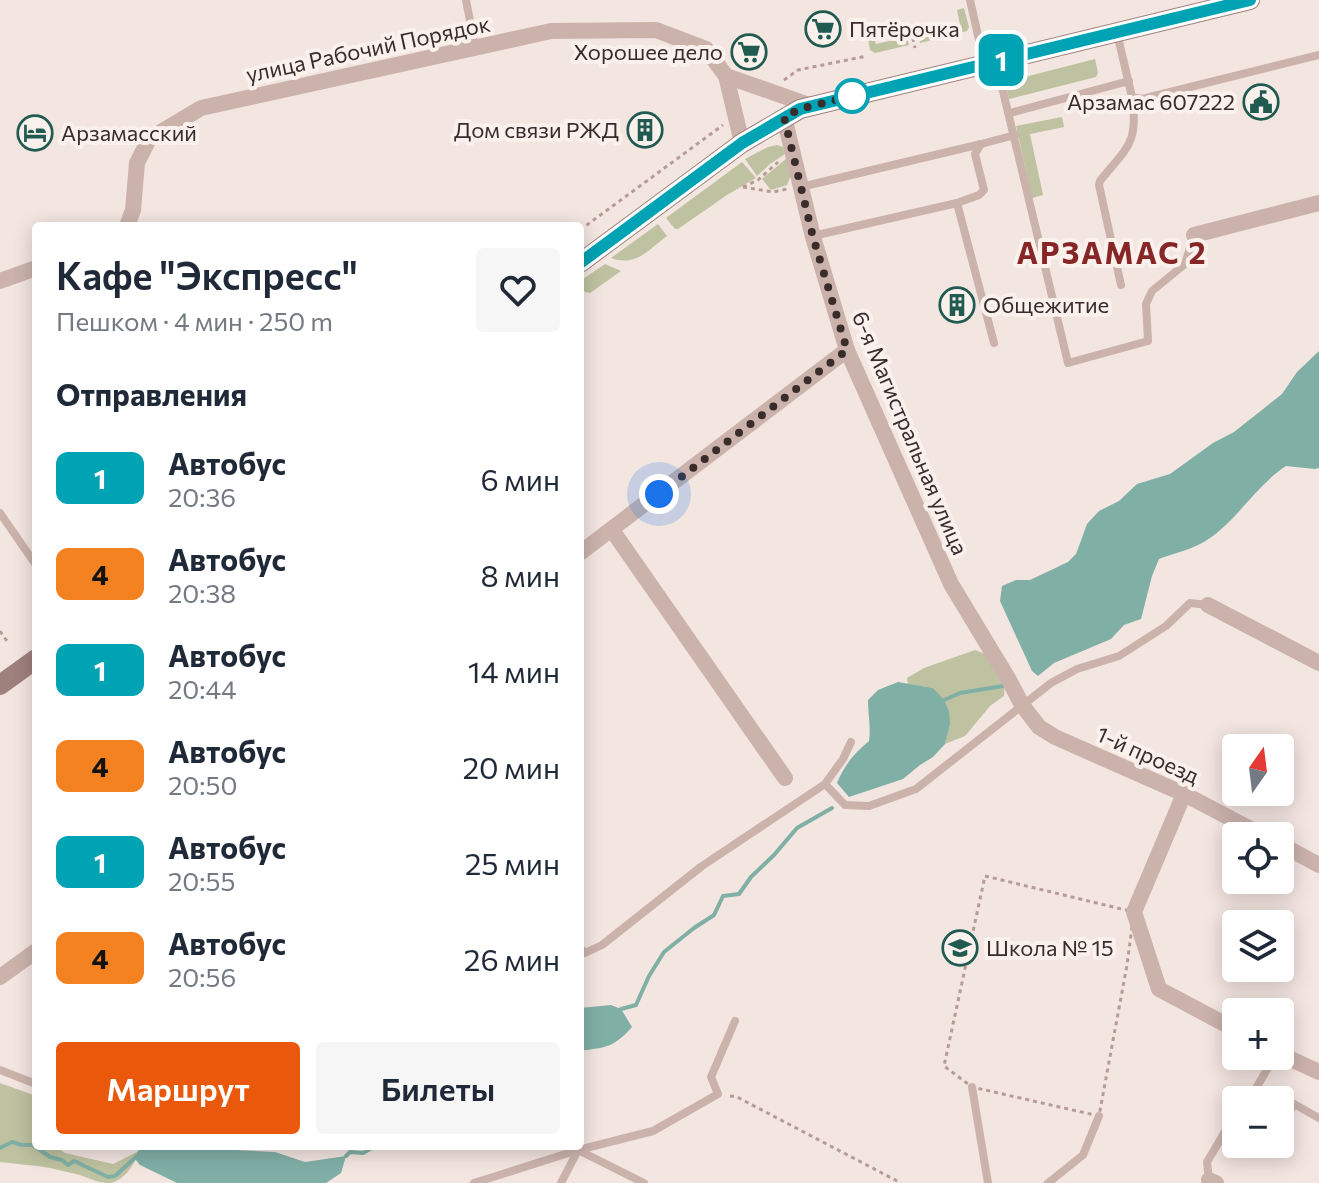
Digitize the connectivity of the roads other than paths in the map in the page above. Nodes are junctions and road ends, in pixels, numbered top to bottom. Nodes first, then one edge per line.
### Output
1 (466, 0) edge
2 (970, 0) edge
3 (1250, 0) edge
4 (1116, 32) junction
5 (475, 48) junction
6 (1319, 55) edge
7 (990, 63) junction
8 (726, 76) junction
9 (1129, 81) junction
10 (1132, 97) junction
11 (812, 106) junction
12 (1010, 113) junction
13 (784, 117) junction
14 (1015, 135) junction
15 (742, 143) junction
16 (981, 144) junction
17 (801, 187) junction
18 (957, 203) junction
19 (1319, 203) edge
20 (128, 222) edge
21 (1194, 235) joint
22 (813, 237) junction
23 (584, 260) edge
24 (32, 269) edge
25 (0, 281) edge
26 (1121, 285) dead end
27 (994, 343) dead end
28 (847, 350) junction
29 (0, 513) edge
30 (612, 530) junction
31 (584, 550) edge
32 (32, 559) edge
33 (1208, 605) joint
34 (32, 662) edge
35 (1319, 663) edge
36 (0, 685) edge
37 (1022, 705) junction
38 (851, 742) dead end
39 (785, 778) dead end
40 (825, 784) junction
41 (1184, 794) junction
42 (1237, 822) edge
43 (1294, 852) edge
44 (1319, 865) edge
45 (584, 952) edge
46 (32, 954) edge
47 (0, 977) edge
48 (735, 1021) dead end
49 (1222, 1023) edge
50 (1294, 1062) edge
51 (0, 1070) edge
52 (1319, 1072) edge
53 (32, 1082) edge
54 (972, 1087) road end
55 (1294, 1104) edge
56 (1099, 1116) road end
57 (1319, 1118) edge
58 (1222, 1137) edge
59 (584, 1148) edge
60 (578, 1150) junction
61 (1212, 1182) edge
62 (474, 1183) edge
63 (561, 1183) edge
64 (644, 1183) edge
65 (988, 1183) edge
66 (1048, 1183) edge

1 - 5 lane
2 - 7 lane
3 - 4 main road
4 - 7 main road
4 - 9 lane
5 - 8 street, улица Рабочий Порядок
5 - 20 street, улица Рабочий Порядок
6 - 10 lane
7 - 11 main road
7 - 12 lane
8 - 11 street, улица Рабочий Порядок
8 - 15 street, улица Рабочий Порядок
9 - 10 lane
9 - 12 lane
10 - 26 lane
11 - 13 main road
12 - 14 lane
13 - 15 main road
13 - 17 street, 6-я Магистральная улица
14 - 16 lane
14 - 21 lane
15 - 23 main road
16 - 17 lane
16 - 18 lane
17 - 22 street, 6-я Магистральная улица
18 - 22 lane
18 - 27 lane
19 - 21 street
22 - 28 street, 6-я Магистральная улица
24 - 25 street
28 - 30 street
28 - 37 street, 6-я Магистральная улица
29 - 32 lane
30 - 31 street
30 - 39 street
33 - 35 street
33 - 37 lane
34 - 36 main road
37 - 40 lane
37 - 41 street, 1-й проезд
38 - 40 lane
40 - 45 lane
41 - 42 street, 1-й проезд
41 - 49 street
43 - 44 street
46 - 47 street
48 - 59 lane
50 - 52 street
51 - 53 lane
54 - 65 lane
55 - 57 lane
56 - 66 lane
58 - 61 lane
60 - 62 lane
60 - 63 lane
60 - 64 lane

